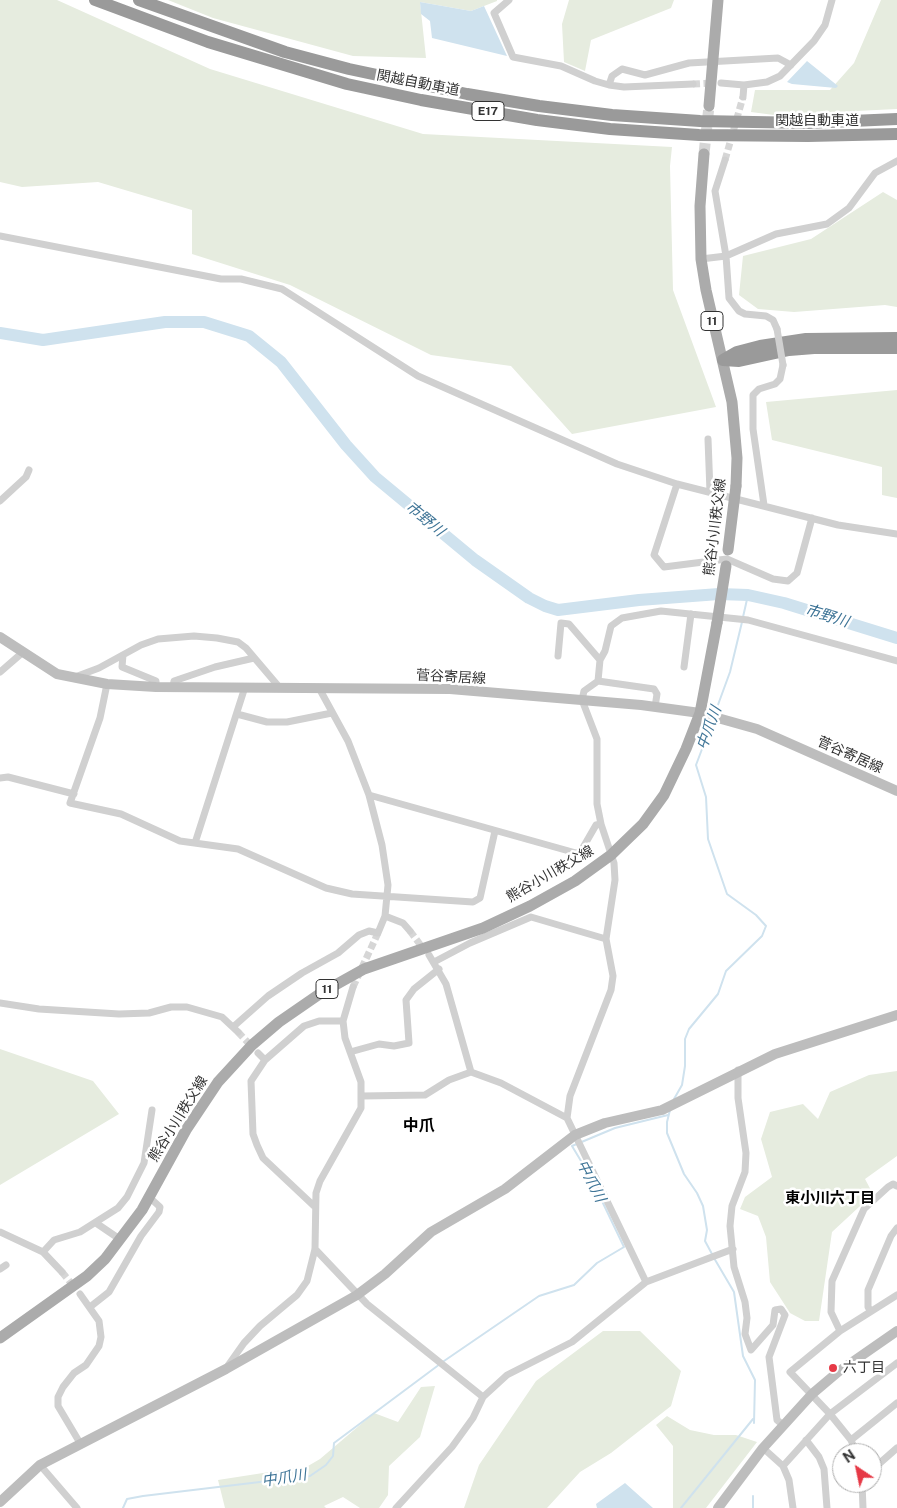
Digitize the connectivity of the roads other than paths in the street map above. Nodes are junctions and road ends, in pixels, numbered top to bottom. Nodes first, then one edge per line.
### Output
1 (95, 0) edge
2 (139, 0) edge
3 (509, 0) edge
4 (718, 0) edge
5 (832, 0) edge
6 (714, 61) junction
7 (791, 65) junction
8 (721, 83) tunnel mouth
9 (693, 84) tunnel mouth
10 (609, 85) junction
11 (744, 85) junction
12 (743, 97) tunnel mouth
13 (710, 106) tunnel mouth
14 (897, 118) edge
15 (897, 134) edge
16 (704, 154) tunnel mouth
17 (725, 160) tunnel mouth
18 (897, 161) edge
19 (0, 236) edge
20 (726, 256) junction
21 (701, 259) junction
22 (897, 338) edge
23 (897, 348) edge
24 (723, 360) junction
25 (708, 439) dead end
26 (29, 470) dead end
27 (677, 484) junction
28 (710, 492) junction
29 (0, 501) edge
30 (764, 505) junction
31 (812, 518) junction
32 (897, 534) edge
33 (727, 558) junction
34 (691, 614) junction
35 (0, 637) edge
36 (22, 653) junction
37 (122, 655) junction
38 (558, 656) dead end
39 (254, 658) junction
40 (600, 660) junction
41 (897, 661) edge
42 (684, 667) dead end
43 (0, 672) edge
44 (72, 678) junction
45 (598, 681) junction
46 (106, 684) junction
47 (156, 687) junction
48 (173, 687) junction
49 (246, 687) junction
50 (280, 688) junction
51 (319, 688) junction
52 (582, 700) junction
53 (655, 707) junction
54 (332, 713) junction
55 (700, 713) junction
56 (237, 714) junction
57 (0, 778) edge
58 (897, 791) edge
59 (74, 794) junction
60 (369, 795) junction
61 (601, 824) junction
62 (495, 831) junction
63 (195, 843) junction
64 (611, 856) junction
65 (388, 896) junction
66 (385, 916) junction
67 (410, 931) tunnel mouth
68 (606, 939) junction
69 (439, 969) junction
70 (353, 987) tunnel mouth
71 (0, 1003) edge
72 (897, 1015) edge
73 (343, 1021) junction
74 (350, 1052) junction
75 (258, 1053) tunnel mouth
76 (266, 1060) junction
77 (738, 1070) junction
78 (471, 1072) junction
79 (362, 1096) junction
80 (152, 1110) dead end
81 (567, 1118) junction
82 (575, 1135) junction
83 (897, 1186) edge
84 (149, 1197) junction
85 (314, 1206) junction
86 (96, 1224) junction
87 (897, 1228) edge
88 (0, 1232) edge
89 (121, 1240) junction
90 (315, 1249) junction
91 (733, 1249) junction
92 (43, 1252) junction
93 (62, 1272) tunnel mouth
94 (646, 1282) junction
95 (80, 1294) tunnel mouth
96 (357, 1294) junction
97 (897, 1296) edge
98 (90, 1307) junction
99 (870, 1310) junction
100 (840, 1331) junction
101 (897, 1331) edge
102 (0, 1338) edge
103 (897, 1363) edge
104 (226, 1369) junction
105 (812, 1394) junction
106 (482, 1396) junction
107 (897, 1403) edge
108 (830, 1414) junction
109 (783, 1425) junction
110 (806, 1440) junction
111 (851, 1440) junction
112 (80, 1442) junction
113 (852, 1443) edge
114 (763, 1448) junction
115 (897, 1448) edge
116 (882, 1461) edge
117 (40, 1465) junction
118 (783, 1466) junction
119 (862, 1493) edge
120 (0, 1502) edge
121 (720, 1507) edge
122 (77, 1508) edge
123 (396, 1508) edge
124 (793, 1508) edge
125 (827, 1508) edge
126 (862, 1508) edge

1 - 15 highway, 関越自動車道 / E17
2 - 14 highway, 関越自動車道 / E17
3 - 10 street
4 - 6 main road
5 - 7 street
6 - 7 street
6 - 10 street
6 - 13 main road
7 - 11 street
8 - 11 street
9 - 10 street
11 - 12 street
16 - 21 main road, 熊谷小川秩父線 / 11
17 - 20 street
18 - 20 street
19 - 27 street
20 - 21 street
20 - 30 street, bridge
21 - 24 main road, 熊谷小川秩父線 / 11
22 - 24 highway
23 - 24 highway
24 - 33 main road, 熊谷小川秩父線 / 11, bridge
25 - 28 street
26 - 29 street
27 - 28 street
27 - 33 street
28 - 30 street
30 - 31 street
31 - 32 street
31 - 33 street
33 - 55 main road, 熊谷小川秩父線 / 11, bridge
34 - 40 street
34 - 41 street
34 - 42 street
35 - 36 street, 菅谷寄居線
36 - 43 street
36 - 44 street, 菅谷寄居線
37 - 39 street
37 - 44 street
37 - 47 street
38 - 40 street
39 - 48 street
39 - 50 street
40 - 45 street
44 - 46 street, 菅谷寄居線
45 - 52 street
45 - 53 street
46 - 47 street, 菅谷寄居線
46 - 59 street
47 - 48 street, 菅谷寄居線
48 - 49 street, 菅谷寄居線
49 - 50 street, 菅谷寄居線
49 - 56 street
50 - 51 street, 菅谷寄居線
51 - 52 street, 菅谷寄居線
51 - 54 street
52 - 53 street, 菅谷寄居線
52 - 61 street
53 - 55 street, 菅谷寄居線
54 - 56 street
54 - 60 street
55 - 58 street, 菅谷寄居線
55 - 64 main road, 熊谷小川秩父線 / 11
56 - 63 street
57 - 59 street
59 - 63 street
60 - 62 street
60 - 65 street
61 - 62 street
61 - 64 street
62 - 65 street
63 - 65 street
64 - 68 street
64 - 84 main road, 熊谷小川秩父線 / 11
65 - 66 street
66 - 67 street
66 - 71 street
68 - 69 street
68 - 81 street
69 - 74 street
69 - 78 street
70 - 73 street
72 - 77 street
73 - 74 street
73 - 76 street
74 - 79 street
75 - 76 street
76 - 85 street
77 - 82 street
77 - 91 street
78 - 79 street
78 - 81 street
79 - 85 street
80 - 86 street
81 - 82 street
82 - 94 street
82 - 96 street
83 - 100 street
84 - 89 main road, 熊谷小川秩父線 / 11
84 - 98 street
85 - 90 street
86 - 89 street
86 - 92 street
87 - 99 street
88 - 92 street
89 - 102 main road, 熊谷小川秩父線 / 11
90 - 96 street
90 - 104 street
91 - 94 street
91 - 109 street
92 - 93 street
94 - 106 street
95 - 98 street
96 - 104 street
96 - 106 street
97 - 99 street
98 - 112 street
99 - 100 street
100 - 105 street
101 - 105 street
103 - 108 street
104 - 112 street
105 - 108 street
105 - 109 street
106 - 123 street
107 - 111 street
108 - 110 street
108 - 111 street
109 - 114 street
110 - 118 street
110 - 125 street
111 - 113 street
112 - 117 street
114 - 118 street
114 - 121 street
115 - 116 street
117 - 120 street
117 - 122 street
118 - 124 street
119 - 126 street

